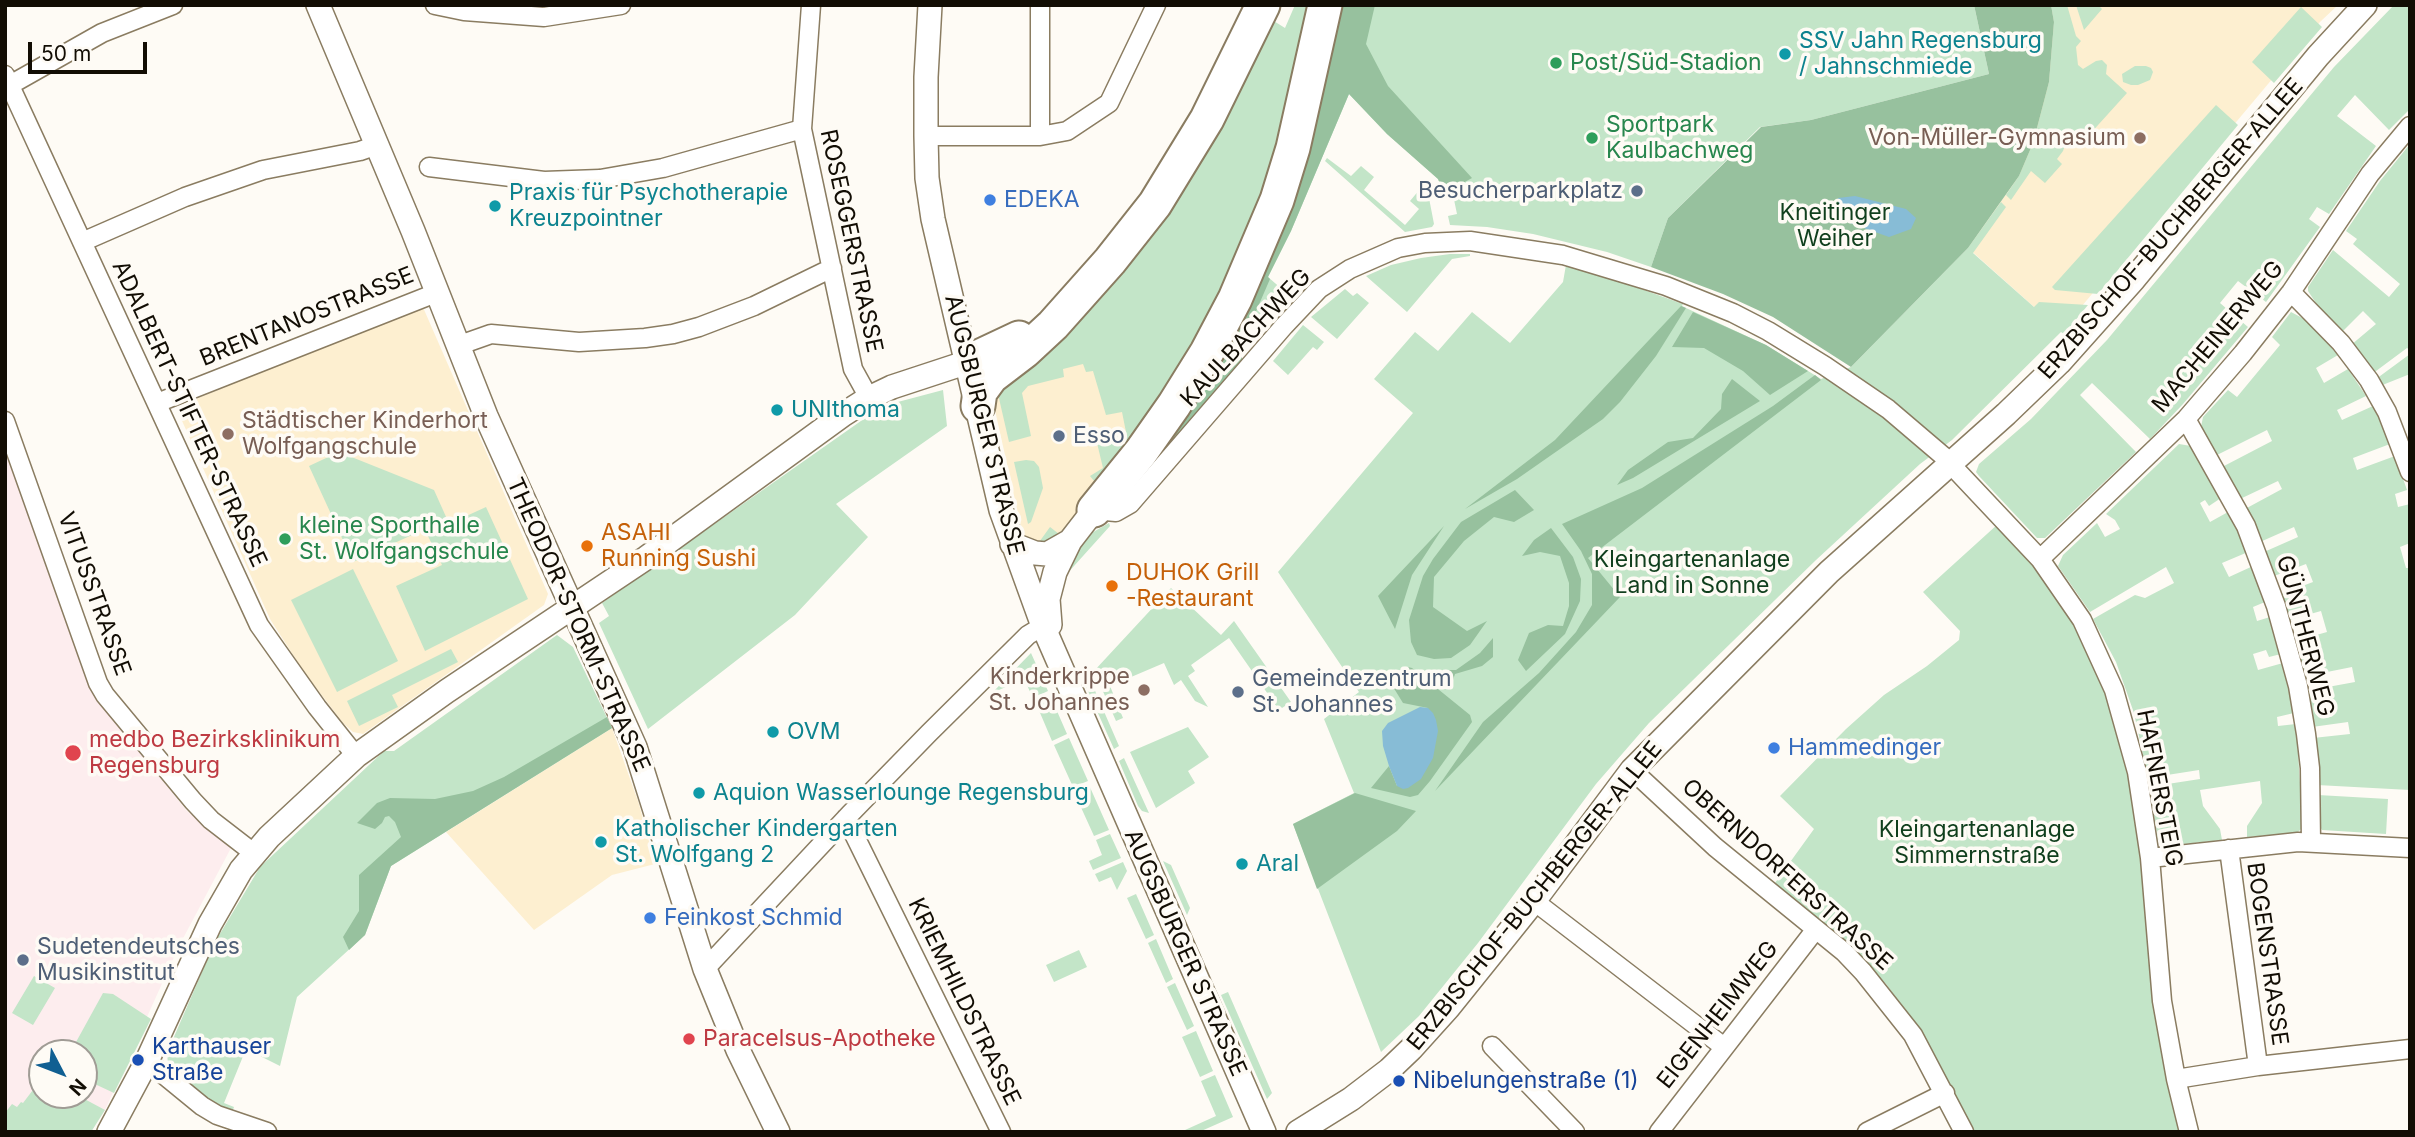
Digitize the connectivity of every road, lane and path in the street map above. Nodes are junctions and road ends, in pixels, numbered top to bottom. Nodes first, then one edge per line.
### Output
1 (173, 5) edge
2 (318, 5) edge
3 (435, 5) edge
4 (621, 5) edge
5 (811, 5) edge
6 (930, 5) edge
7 (1040, 5) edge
8 (1156, 5) edge
9 (1263, 5) edge
10 (1325, 5) edge
11 (2365, 5) edge
12 (8, 80) edge
13 (2410, 126) edge
14 (802, 129) junction
15 (926, 135) junction
16 (1040, 136) junction
17 (377, 145) junction
18 (429, 167) dead end
19 (82, 242) junction
20 (832, 268) junction
21 (2291, 292) junction
22 (436, 293) junction
23 (1069, 307) junction
24 (457, 346) junction
25 (968, 362) junction
26 (869, 398) junction
27 (157, 403) junction
28 (978, 407) junction
29 (2186, 419) junction
30 (5, 421) edge
31 (1951, 463) junction
32 (2410, 472) edge
33 (1094, 510) junction
34 (1070, 541) junction
35 (1012, 544) junction
36 (2040, 559) junction
37 (574, 607) junction
38 (1048, 636) junction
39 (356, 756) junction
40 (1633, 770) junction
41 (846, 818) junction
42 (2311, 841) junction
43 (2410, 848) edge
44 (2229, 849) junction
45 (255, 854) junction
46 (2150, 858) junction
47 (1534, 901) junction
48 (1816, 929) junction
49 (705, 969) junction
50 (1492, 1046) dead end
51 (1724, 1047) junction
52 (2410, 1049) edge
53 (147, 1061) junction
54 (2258, 1066) junction
55 (2176, 1079) junction
56 (1945, 1093) junction
57 (109, 1132) edge
58 (267, 1132) edge
59 (778, 1132) edge
60 (1001, 1132) edge
61 (1264, 1132) edge
62 (1298, 1132) edge
63 (1574, 1132) edge
64 (1659, 1132) edge
65 (1867, 1132) edge
66 (1964, 1132) edge
67 (2189, 1132) edge

1 - 12 street
2 - 17 street, THEODOR-STORM-STRASSE
3 - 4 street
5 - 14 street, ROSEGGERSTRASSE
6 - 15 street, AUGSBURGER STRASSE
7 - 16 street
8 - 16 street
9 - 23 highway
10 - 33 highway
11 - 31 street, ERZBISCHOF-BUCHBERGER-ALLEE
12 - 19 street, ADALBERT-STIFTER-STRASSE
13 - 21 street, MACHEINERWEG
14 - 18 street
14 - 20 street, ROSEGGERSTRASSE
15 - 16 street
15 - 25 street, AUGSBURGER STRASSE
17 - 19 street
17 - 22 street, THEODOR-STORM-STRASSE
19 - 27 street, ADALBERT-STIFTER-STRASSE
20 - 24 street
20 - 26 street, ROSEGGERSTRASSE
21 - 29 street, MACHEINERWEG
21 - 32 street
22 - 24 street, THEODOR-STORM-STRASSE
22 - 27 street, BRENTANOSTRASSE
23 - 25 highway
23 - 28 highway
24 - 37 street, THEODOR-STORM-STRASSE
25 - 26 street
25 - 28 street, AUGSBURGER STRASSE
26 - 37 street
27 - 39 street, ADALBERT-STIFTER-STRASSE
28 - 35 street, AUGSBURGER STRASSE
29 - 36 street, MACHEINERWEG
29 - 42 street, GÜNTHERWEG
30 - 45 street, VITUSSTRASSE
31 - 33 street, KAULBACHWEG
31 - 36 street, HAFNERSTEIG
31 - 40 street, ERZBISCHOF-BUCHBERGER-ALLEE
33 - 34 street
34 - 35 street
34 - 38 street
35 - 38 street, AUGSBURGER STRASSE
36 - 46 street, HAFNERSTEIG
37 - 39 street
37 - 49 street, THEODOR-STORM-STRASSE
38 - 41 street
38 - 61 street, AUGSBURGER STRASSE
39 - 45 street
40 - 47 street, ERZBISCHOF-BUCHBERGER-ALLEE
40 - 48 street, OBERNDORFERSTRASSE
41 - 49 street
41 - 60 street, KRIEMHILDSTRASSE
42 - 43 street
42 - 44 street
44 - 46 street
44 - 54 street, BOGENSTRASSE
45 - 53 street
46 - 55 street, HAFNERSTEIG
47 - 51 street
47 - 62 street, ERZBISCHOF-BUCHBERGER-ALLEE
48 - 51 street, EIGENHEIMWEG
48 - 56 street, OBERNDORFERSTRASSE
49 - 59 street, THEODOR-STORM-STRASSE
50 - 63 street
51 - 64 street, EIGENHEIMWEG
52 - 54 street, BOGENSTRASSE
53 - 57 street
53 - 58 street
54 - 55 street, BOGENSTRASSE
55 - 67 street, HAFNERSTEIG
56 - 65 street
56 - 66 street, OBERNDORFERSTRASSE

